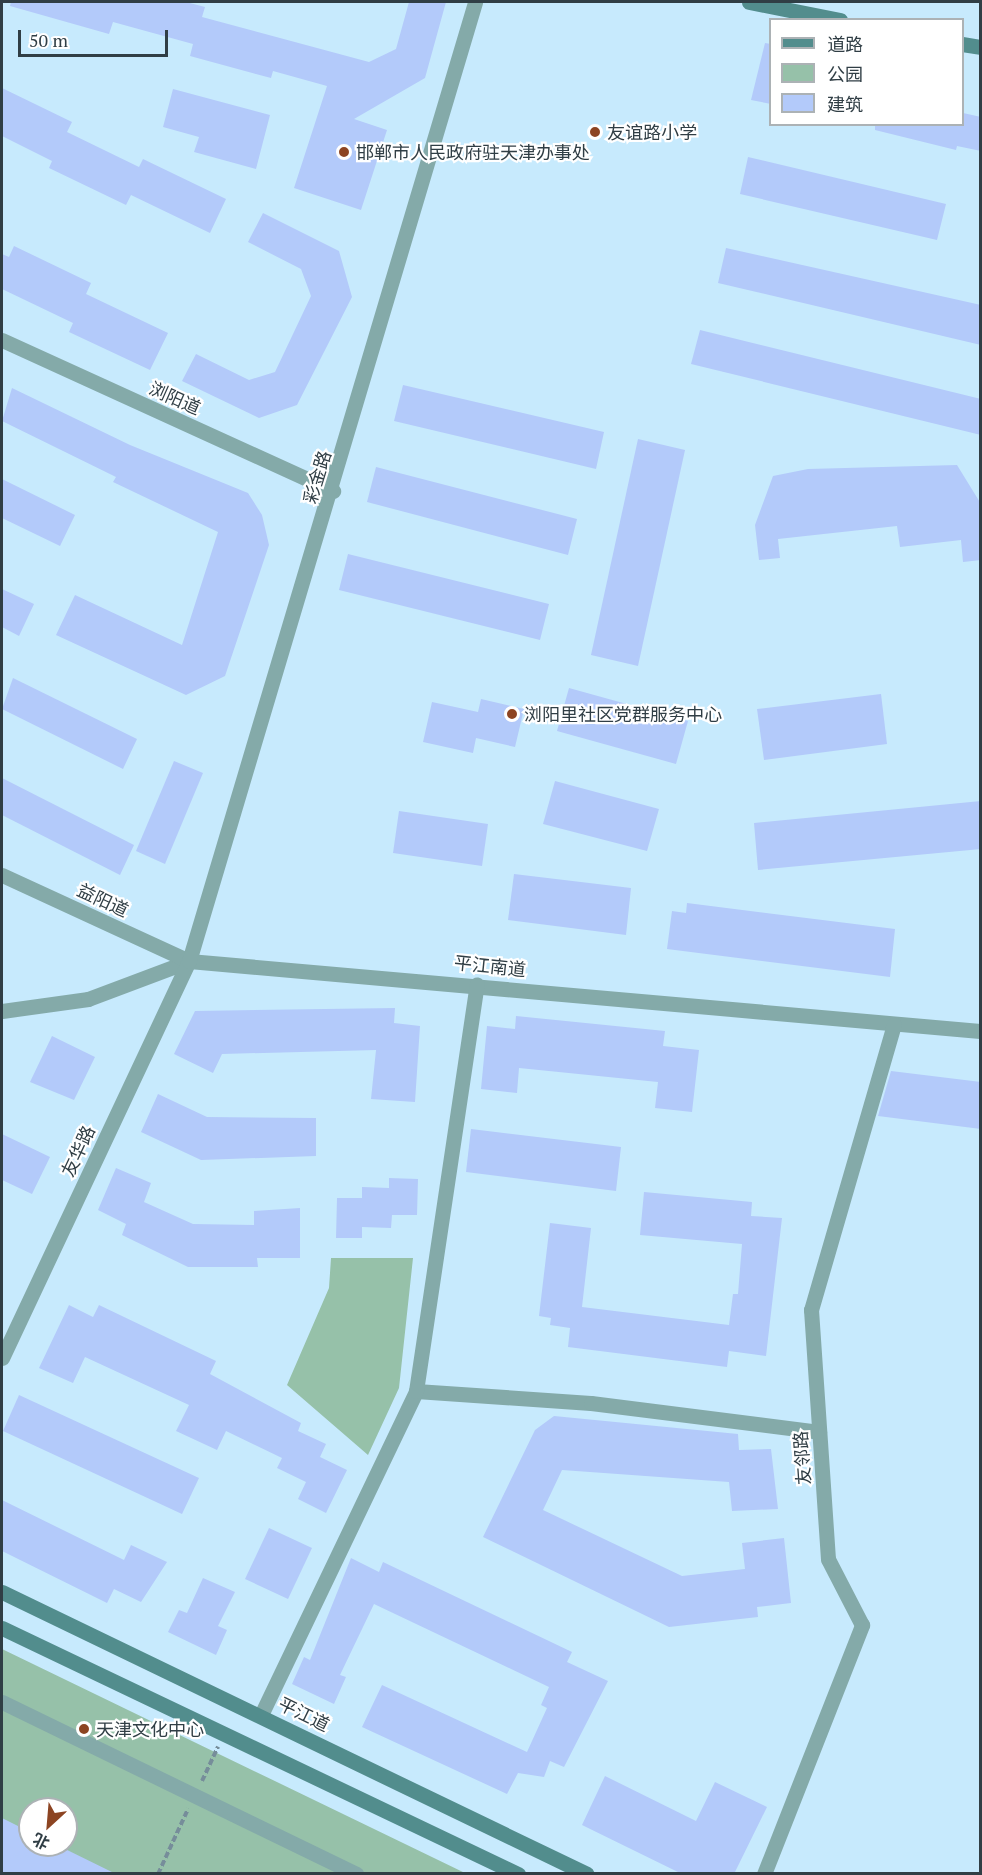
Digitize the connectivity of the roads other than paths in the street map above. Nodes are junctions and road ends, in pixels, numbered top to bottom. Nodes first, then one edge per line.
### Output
1 (475, 2) edge
2 (749, 2) edge
3 (830, 18) edge
4 (964, 44) edge
5 (981, 47) edge
6 (2, 340) edge
7 (333, 490) junction
8 (2, 875) edge
9 (189, 961) junction
10 (477, 985) junction
11 (2, 1011) edge
12 (894, 1025) junction
13 (981, 1031) edge
14 (2, 1358) edge
15 (416, 1391) junction
16 (819, 1431) junction
17 (2, 1592) edge
18 (2, 1628) edge
19 (2, 1702) edge
20 (261, 1715) junction
21 (356, 1874) edge
22 (518, 1874) edge
23 (587, 1874) edge
24 (764, 1874) edge

1 - 7 street, 彩金路
2 - 3 main road
4 - 5 main road
6 - 7 street, 浏阳道
7 - 9 street, 彩金路
8 - 9 street, 益阳道
9 - 10 street, 平江南道
9 - 11 street, 平江南道
9 - 14 street, 友华路
10 - 12 street, 平江南道
10 - 15 street
12 - 13 street, 平江南道
12 - 16 street, 友邻路
15 - 16 street
15 - 20 street
16 - 24 street, 友邻路
17 - 20 main road, 平江道
18 - 22 main road
19 - 21 street
20 - 23 main road, 平江道

